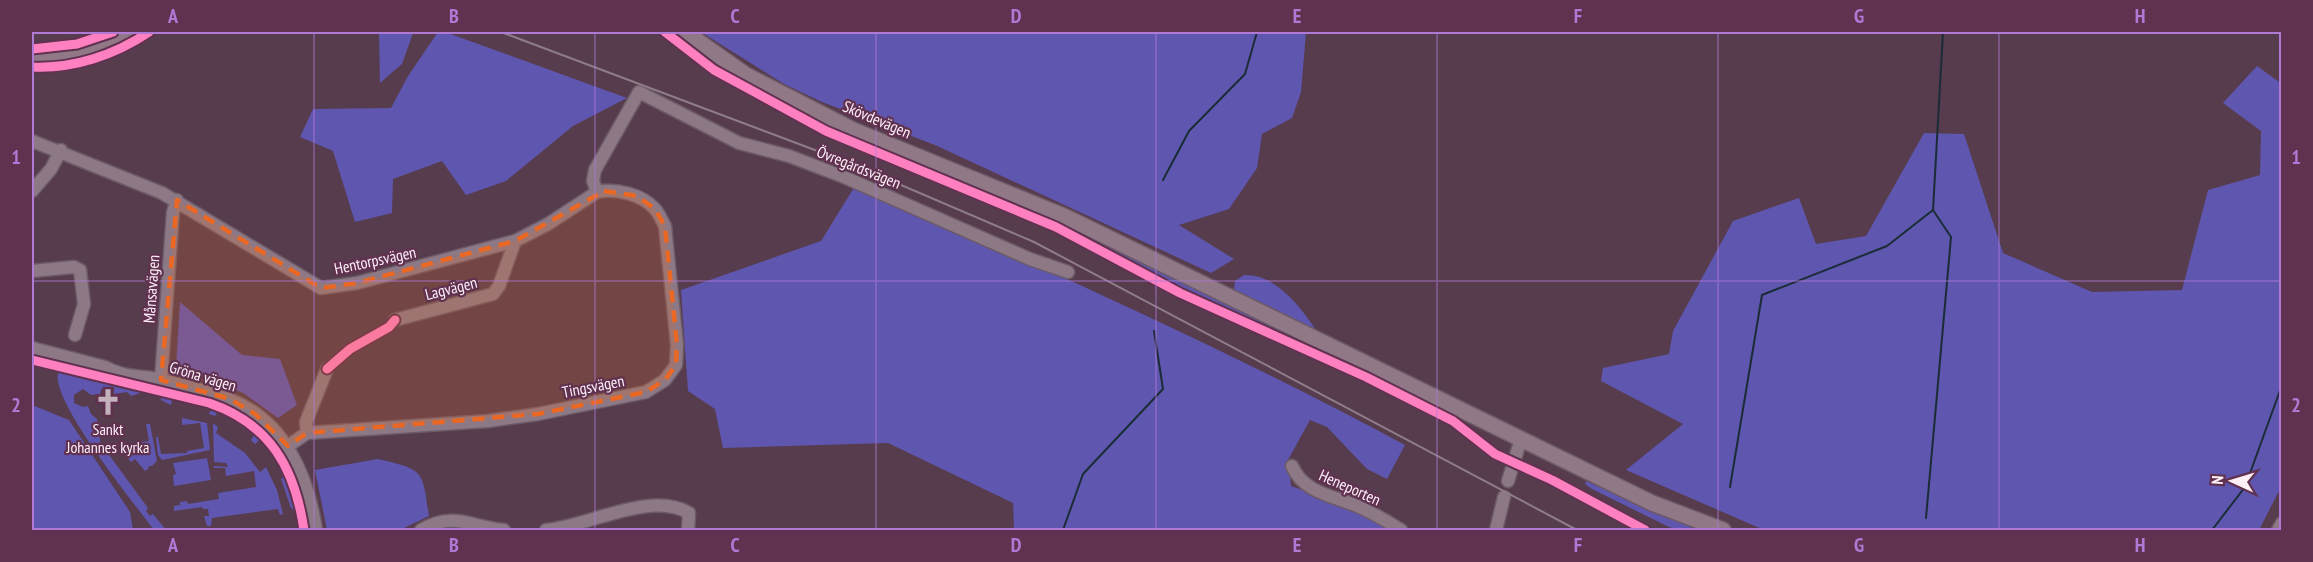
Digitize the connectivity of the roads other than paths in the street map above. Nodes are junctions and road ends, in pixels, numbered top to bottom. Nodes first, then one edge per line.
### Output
1 (129, 32) edge
2 (685, 32) edge
3 (32, 57) edge
4 (32, 141) edge
5 (61, 150) junction
6 (32, 191) edge
7 (597, 192) junction
8 (177, 201) junction
9 (515, 241) junction
10 (32, 271) edge
11 (1068, 272) dead end
12 (395, 320) dead end
13 (75, 335) dead end
14 (32, 348) edge
15 (327, 369) dead end
16 (161, 380) junction
17 (307, 433) junction
18 (1521, 439) junction
19 (288, 446) junction
20 (1292, 466) dead end
21 (1508, 481) dead end
22 (1504, 496) dead end
23 (2282, 523) edge
24 (316, 531) edge
25 (421, 531) edge
26 (504, 531) edge
27 (546, 531) edge
28 (688, 531) edge
29 (1401, 531) edge
30 (1496, 531) edge
31 (1723, 531) edge
32 (2278, 531) edge

1 - 3 main road
2 - 18 main road, Skövdevägen
4 - 5 street, Hentorpsvägen
5 - 6 street
5 - 8 street, Hentorpsvägen
7 - 9 street, Hentorpsvägen
7 - 11 street, Övregårdsvägen
7 - 17 street, Tingsvägen
8 - 9 street, Hentorpsvägen
8 - 16 street, Månsavägen
9 - 12 street, Lagvägen
10 - 13 street
14 - 16 street, Gröna vägen
15 - 17 street
16 - 19 street, Gröna vägen
17 - 19 street
18 - 21 street
18 - 31 main road, Skövdevägen
19 - 24 street, Gröna vägen
20 - 29 street, Heneporten
22 - 30 street
23 - 32 street
25 - 26 street
27 - 28 street

